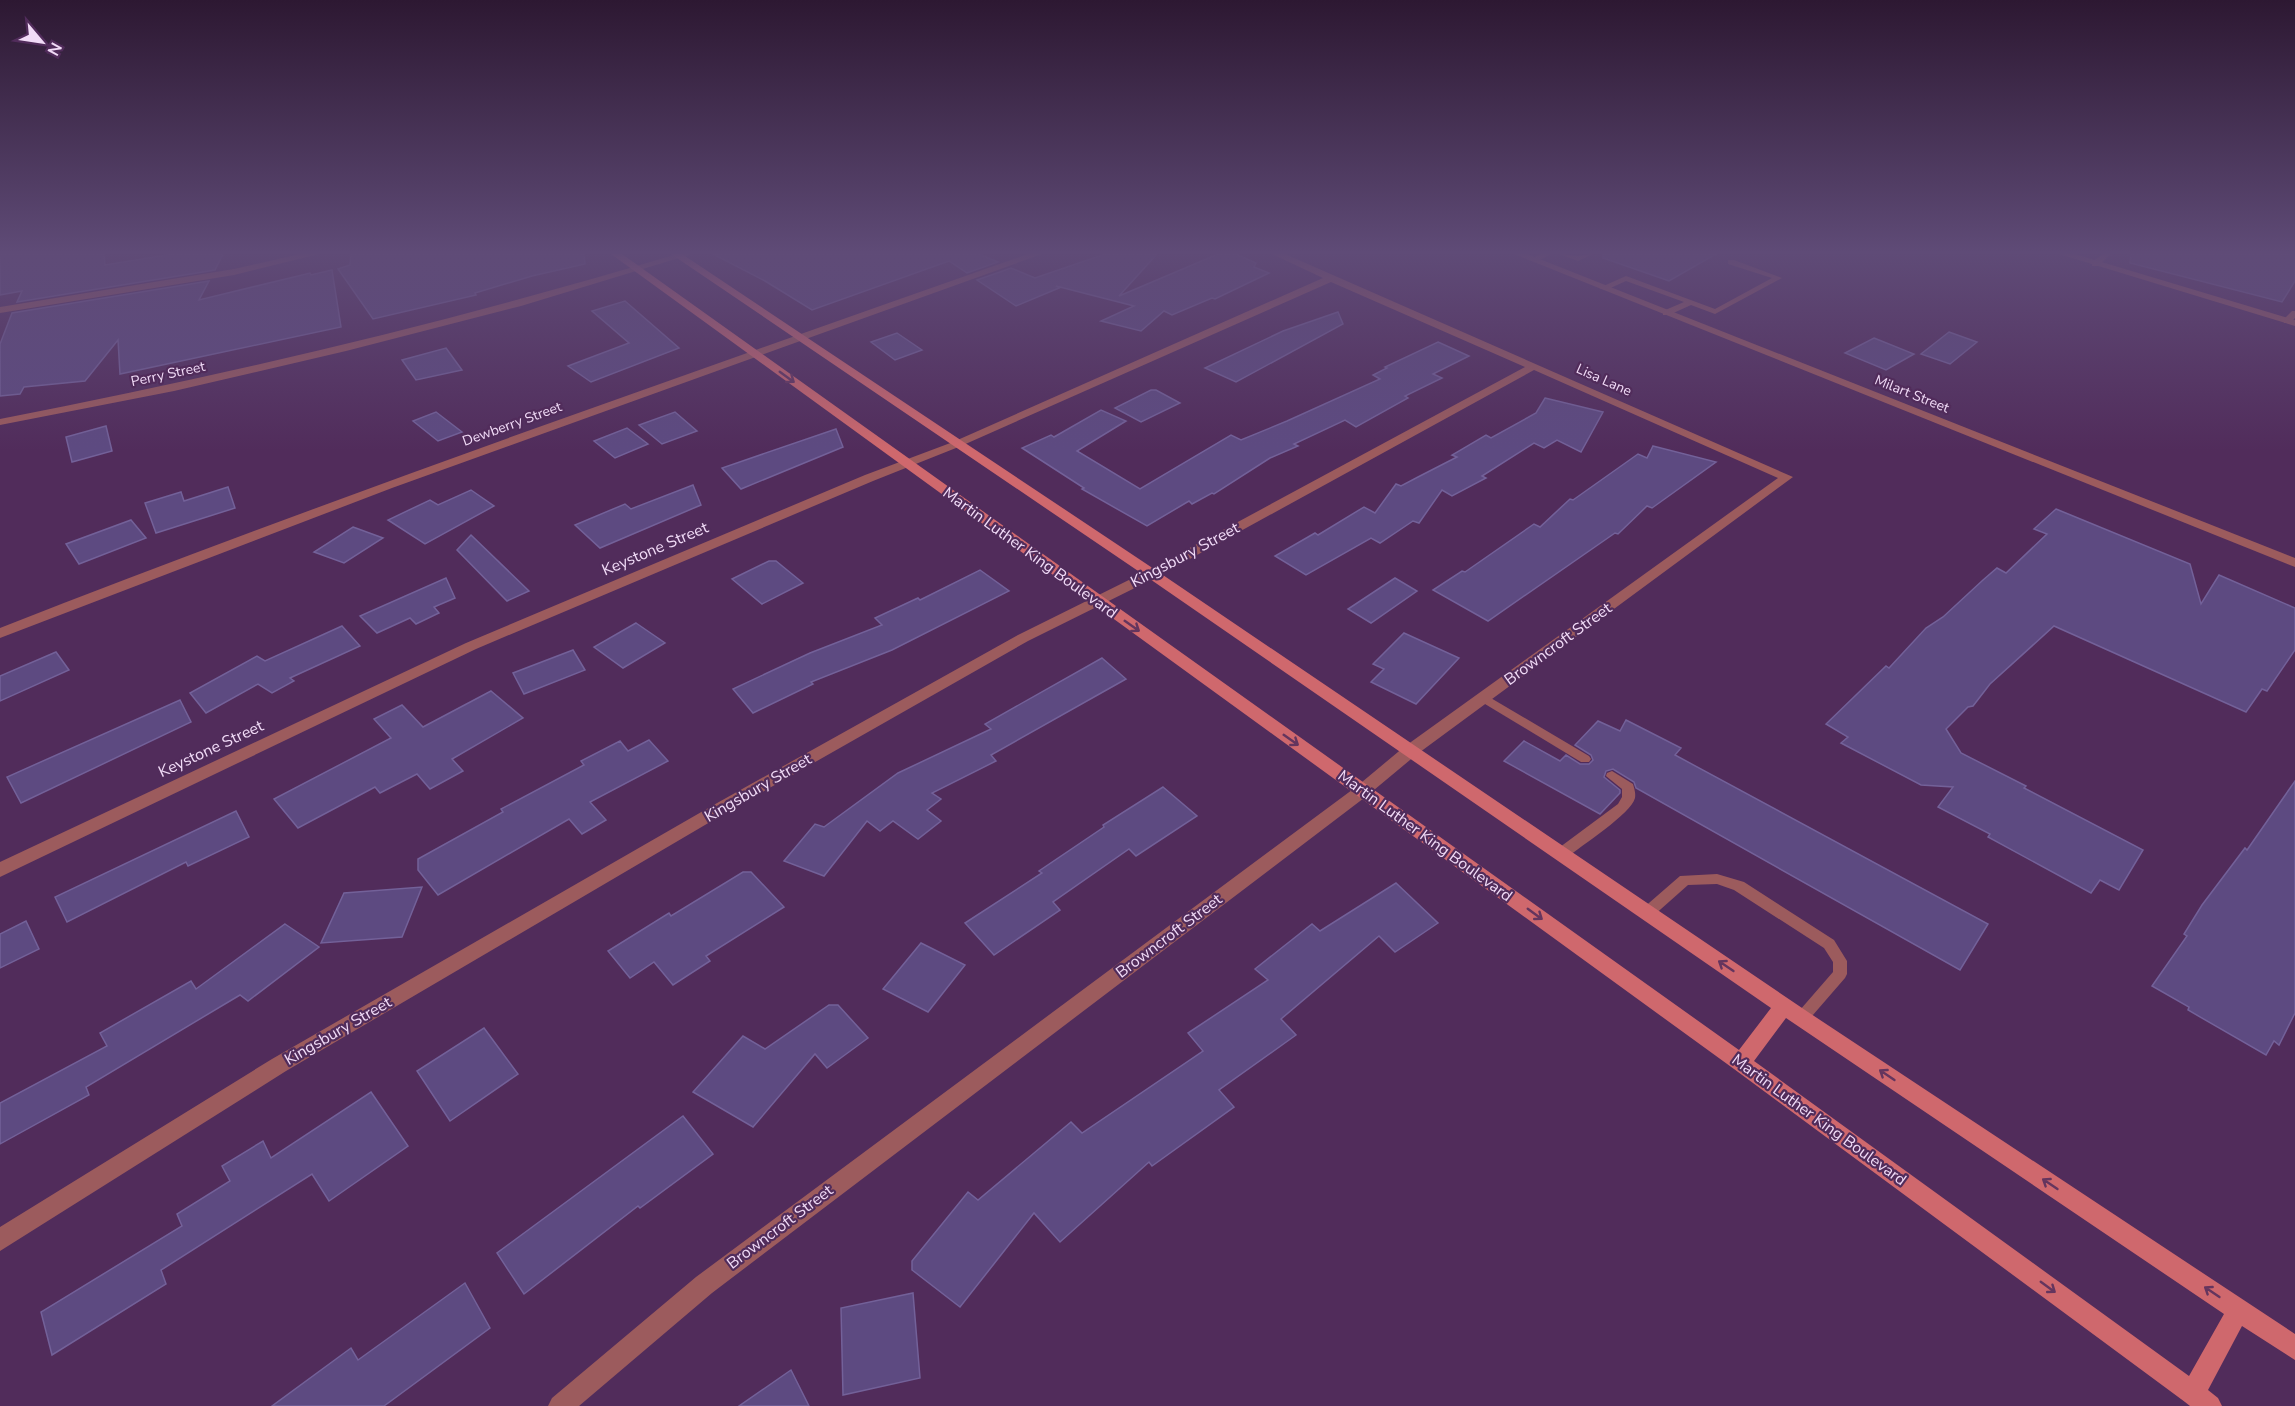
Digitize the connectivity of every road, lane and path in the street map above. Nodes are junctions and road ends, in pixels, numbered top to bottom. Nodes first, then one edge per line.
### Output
1 (460, 320) edge
2 (707, 320) edge
3 (773, 320) edge
4 (854, 320) edge
5 (1237, 320) edge
6 (1427, 320) edge
7 (1683, 320) edge
8 (801, 338) junction
9 (755, 353) junction
10 (1534, 366) junction
11 (0, 422) edge
12 (957, 444) junction
13 (906, 463) junction
14 (1787, 477) joint
15 (2295, 563) edge
16 (1152, 574) junction
17 (1097, 601) junction
18 (0, 633) edge
19 (1484, 698) junction
20 (1410, 751) junction
21 (1585, 759) dead end
22 (1612, 776) dead end
23 (1362, 790) junction
24 (1561, 854) junction
25 (0, 870) edge
26 (1647, 913) junction
27 (1784, 1006) junction
28 (1801, 1018) junction
29 (1741, 1063) junction
30 (0, 1240) edge
31 (2238, 1310) junction
32 (2295, 1348) edge
33 (2202, 1400) edge
34 (560, 1406) edge

1 - 11 street, Perry Street
2 - 9 main road, Martin Luther King Boulevard
3 - 8 main road
4 - 8 street, Dewberry Street
5 - 12 street, Keystone Street
6 - 10 street, Lisa Lane
7 - 15 street, Milart Street
8 - 9 street, Dewberry Street
8 - 12 main road
9 -> 13 main road, Martin Luther King Boulevard
9 - 18 street, Dewberry Street
10 - 14 street, Lisa Lane
10 - 16 street, Kingsbury Street
12 - 13 street, Keystone Street
12 - 16 main road
13 - 17 main road, Martin Luther King Boulevard
13 - 25 street, Keystone Street
14 - 19 street, Browncroft Street
16 - 17 street, Kingsbury Street
16 - 20 main road
17 -> 23 main road, Martin Luther King Boulevard
17 - 30 street, Kingsbury Street
19 - 20 street, Browncroft Street
19 - 21 lane
20 - 23 street, Browncroft Street
20 - 24 main road
22 - 24 lane
23 -> 29 main road, Martin Luther King Boulevard
23 - 34 street, Browncroft Street
24 - 26 main road
27 -> 26 main road
26 - 28 lane
27 - 28 main road
27 - 29 main road
31 -> 28 main road
29 -> 33 main road, Martin Luther King Boulevard
31 - 32 main road
31 - 33 main road

